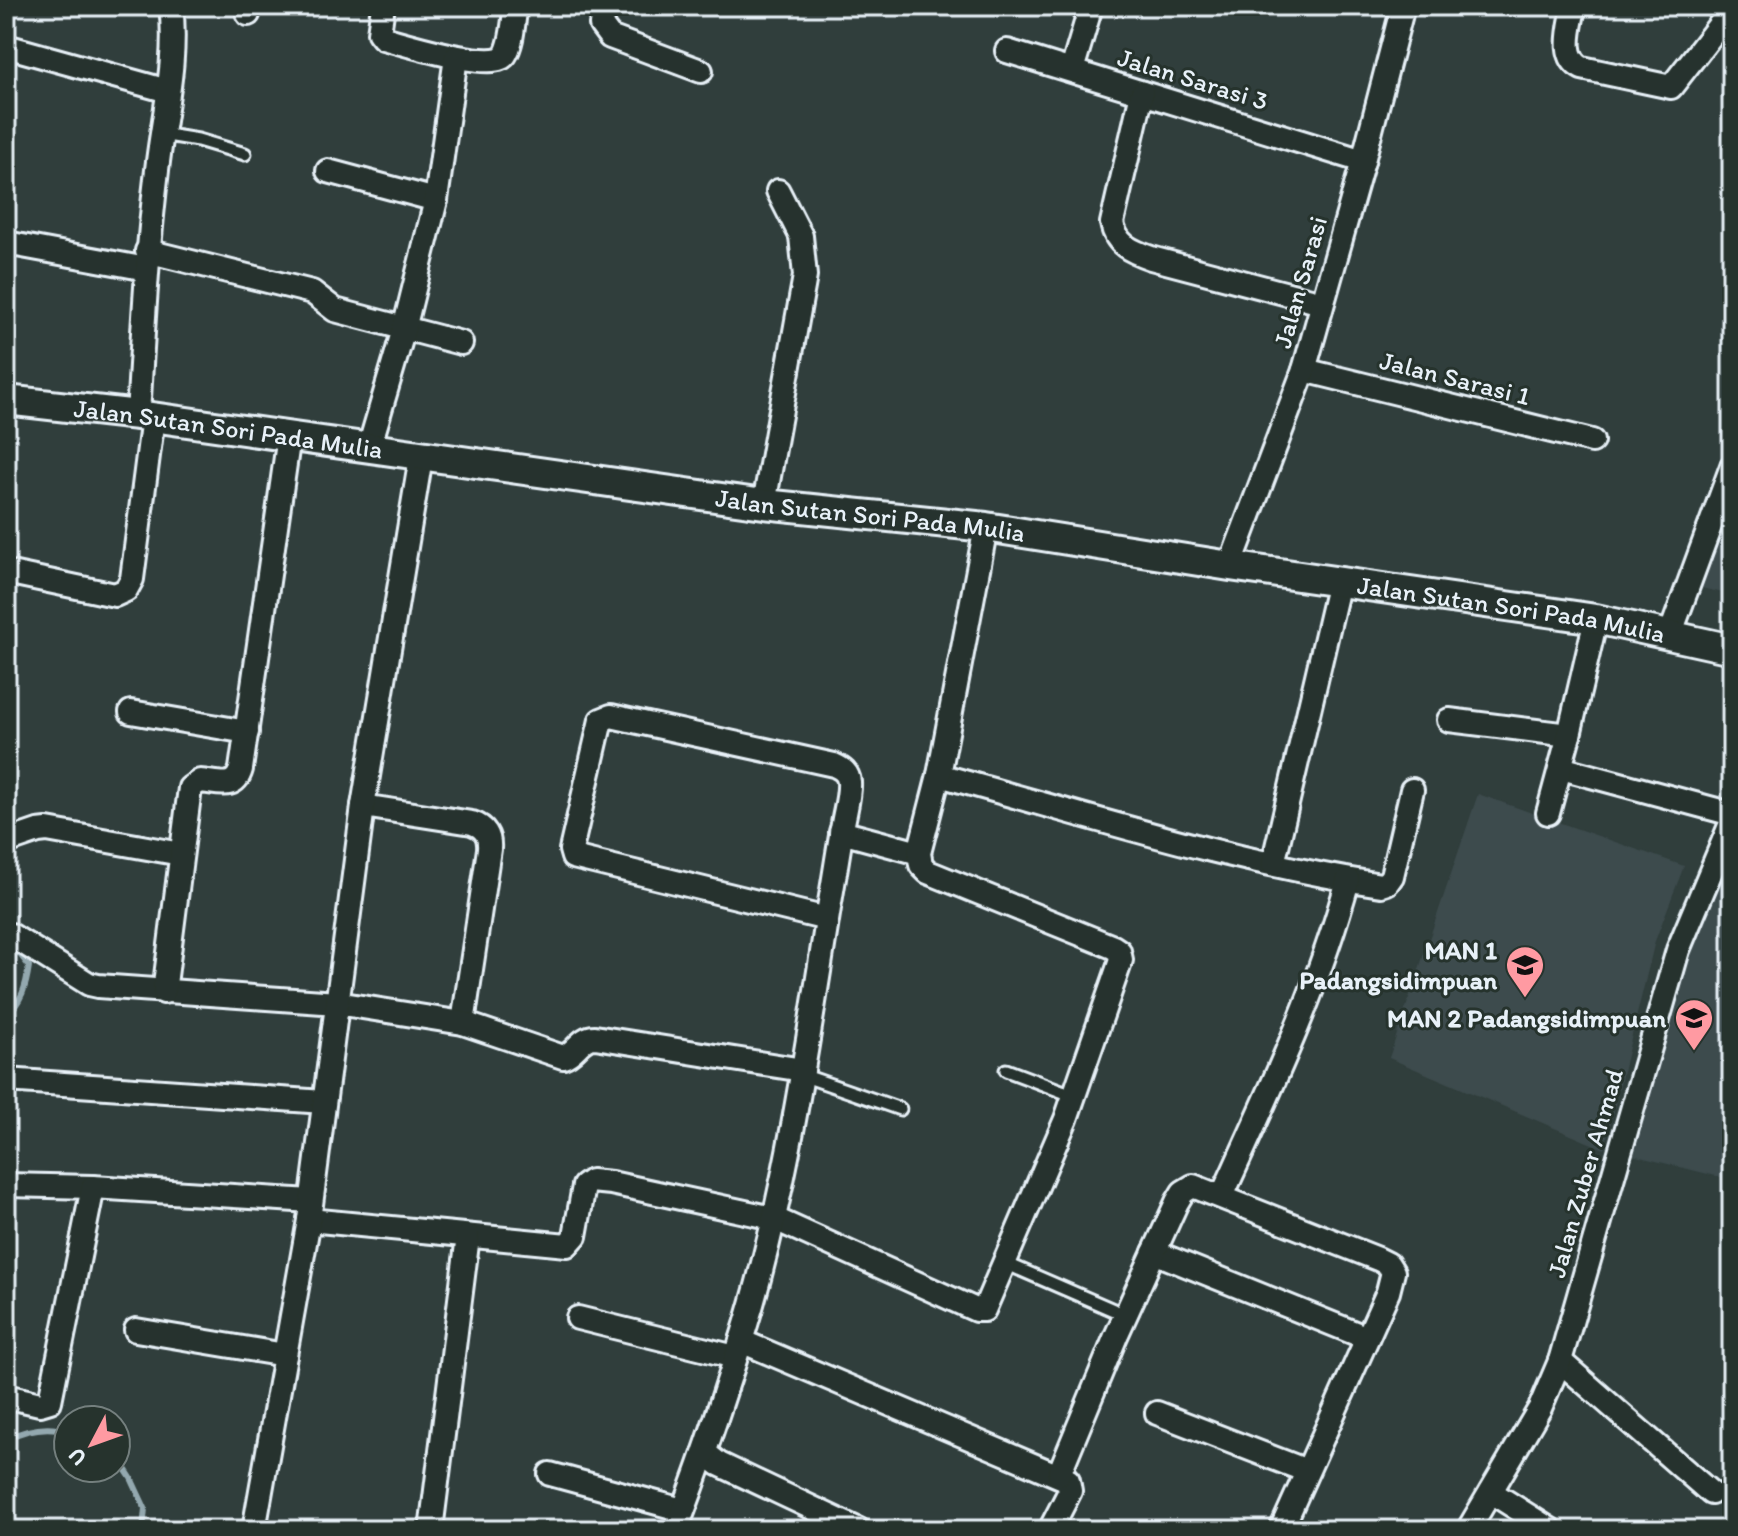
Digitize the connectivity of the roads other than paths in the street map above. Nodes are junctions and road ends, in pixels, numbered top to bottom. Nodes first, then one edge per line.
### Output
1 (171, 6) edge
2 (383, 6) edge
3 (516, 6) edge
4 (604, 6) edge
5 (1091, 6) edge
6 (1403, 6) edge
7 (1574, 6) edge
8 (1732, 9) edge
9 (6, 46) edge
10 (1007, 51) dead end
11 (456, 57) junction
12 (1072, 70) junction
13 (701, 71) dead end
14 (168, 91) junction
15 (1142, 93) junction
16 (161, 134) junction
17 (245, 154) dead end
18 (1363, 161) junction
19 (328, 171) dead end
20 (778, 191) dead end
21 (436, 200) junction
22 (6, 243) edge
23 (147, 260) junction
24 (1322, 303) junction
25 (404, 329) junction
26 (461, 343) dead end
27 (1304, 370) junction
28 (6, 400) edge
29 (146, 416) junction
30 (289, 436) junction
31 (1592, 441) dead end
32 (369, 448) junction
33 (421, 457) junction
34 (1732, 466) edge
35 (764, 504) junction
36 (986, 527) junction
37 (1230, 566) junction
38 (6, 572) edge
39 (1339, 582) junction
40 (1596, 619) junction
41 (1670, 635) junction
42 (1732, 649) edge
43 (131, 712) dead end
44 (1449, 720) dead end
45 (247, 732) junction
46 (1569, 735) junction
47 (1561, 768) junction
48 (939, 775) junction
49 (1412, 790) dead end
50 (363, 806) junction
51 (1548, 813) dead end
52 (1732, 814) edge
53 (1732, 821) edge
54 (841, 832) junction
55 (6, 842) edge
56 (919, 853) junction
57 (181, 854) junction
58 (1273, 864) junction
59 (1348, 880) junction
60 (827, 919) junction
61 (11, 935) dead end
62 (164, 992) junction
63 (337, 1003) junction
64 (463, 1023) junction
65 (1006, 1070) dead end
66 (802, 1072) junction
67 (6, 1080) edge
68 (1072, 1095) junction
69 (324, 1102) junction
70 (900, 1109) dead end
71 (6, 1185) edge
72 (93, 1187) junction
73 (1222, 1196) junction
74 (310, 1210) junction
75 (773, 1218) junction
76 (468, 1236) junction
77 (1154, 1252) junction
78 (1005, 1263) junction
79 (1125, 1315) junction
80 (578, 1318) dead end
81 (136, 1330) dead end
82 (1367, 1338) junction
83 (738, 1349) junction
84 (285, 1355) junction
85 (1560, 1361) junction
86 (6, 1396) edge
87 (1157, 1413) dead end
88 (705, 1453) junction
89 (1307, 1471) junction
90 (550, 1474) dead end
91 (1059, 1474) junction
92 (1491, 1492) junction
93 (1711, 1493) dead end
94 (680, 1520) edge
95 (254, 1530) edge
96 (431, 1530) edge
97 (859, 1530) edge
98 (1050, 1530) edge
99 (1281, 1530) edge
100 (1468, 1530) edge
101 (1551, 1530) edge

1 - 14 street
2 - 11 street
3 - 11 street
4 - 13 street
5 - 12 street
6 - 18 street, Jalan Sarasi
7 - 8 street
9 - 14 street
10 - 12 street, Jalan Sarasi 3
11 - 21 street
12 - 15 street, Jalan Sarasi 3
14 - 16 street
15 - 18 street, Jalan Sarasi 3
15 - 24 street
16 - 17 lane
16 - 23 street
18 - 24 street, Jalan Sarasi
19 - 21 street
20 - 35 street
21 - 25 street
22 - 23 street
23 - 25 street
23 - 29 street
24 - 27 street, Jalan Sarasi
25 - 26 street
25 - 32 street
27 - 31 street, Jalan Sarasi 1
27 - 37 street, Jalan Sarasi
28 - 29 street, Jalan Sutan Sori Pada Mulia
29 - 30 street, Jalan Sutan Sori Pada Mulia
29 - 38 street
30 - 32 street, Jalan Sutan Sori Pada Mulia
30 - 45 street
32 - 33 street, Jalan Sutan Sori Pada Mulia
33 - 35 street, Jalan Sutan Sori Pada Mulia
33 - 50 street
34 - 41 street
35 - 36 street, Jalan Sutan Sori Pada Mulia
36 - 37 street, Jalan Sutan Sori Pada Mulia
36 - 48 street
37 - 39 street, Jalan Sutan Sori Pada Mulia
39 - 40 street, Jalan Sutan Sori Pada Mulia
39 - 58 street
40 - 41 street, Jalan Sutan Sori Pada Mulia
40 - 46 street
41 - 42 street, Jalan Sutan Sori Pada Mulia
43 - 45 street
44 - 46 street
45 - 57 street
46 - 47 street
47 - 51 street
47 - 52 street
48 - 56 street
48 - 58 street
49 - 59 street
50 - 63 street
50 - 64 street
53 - 85 street, Jalan Zuber Ahmad
54 - 56 street
54 - 60 street
54 - 60 street
55 - 57 street
56 - 68 street
57 - 62 street
58 - 59 street
59 - 73 street
60 - 66 street
61 - 62 street
62 - 63 street
63 - 64 street
63 - 69 street
64 - 66 street
65 - 68 lane
66 - 70 lane
66 - 75 street
67 - 69 street
68 - 78 street
69 - 74 street
71 - 72 street
72 - 74 street
72 - 86 street
73 - 77 street
73 - 82 street
74 - 76 street
74 - 84 street
75 - 76 street
75 - 78 street
75 - 83 street
76 - 96 street
77 - 79 street
77 - 82 street
78 - 79 lane
79 - 91 street
80 - 83 street
81 - 84 street
82 - 89 street
83 - 88 street
83 - 91 street
84 - 95 street
85 - 92 street, Jalan Zuber Ahmad
85 - 93 street
87 - 89 street
88 - 94 street
88 - 97 street
89 - 99 street
90 - 94 street
91 - 98 street
92 - 100 street, Jalan Zuber Ahmad
92 - 101 street

